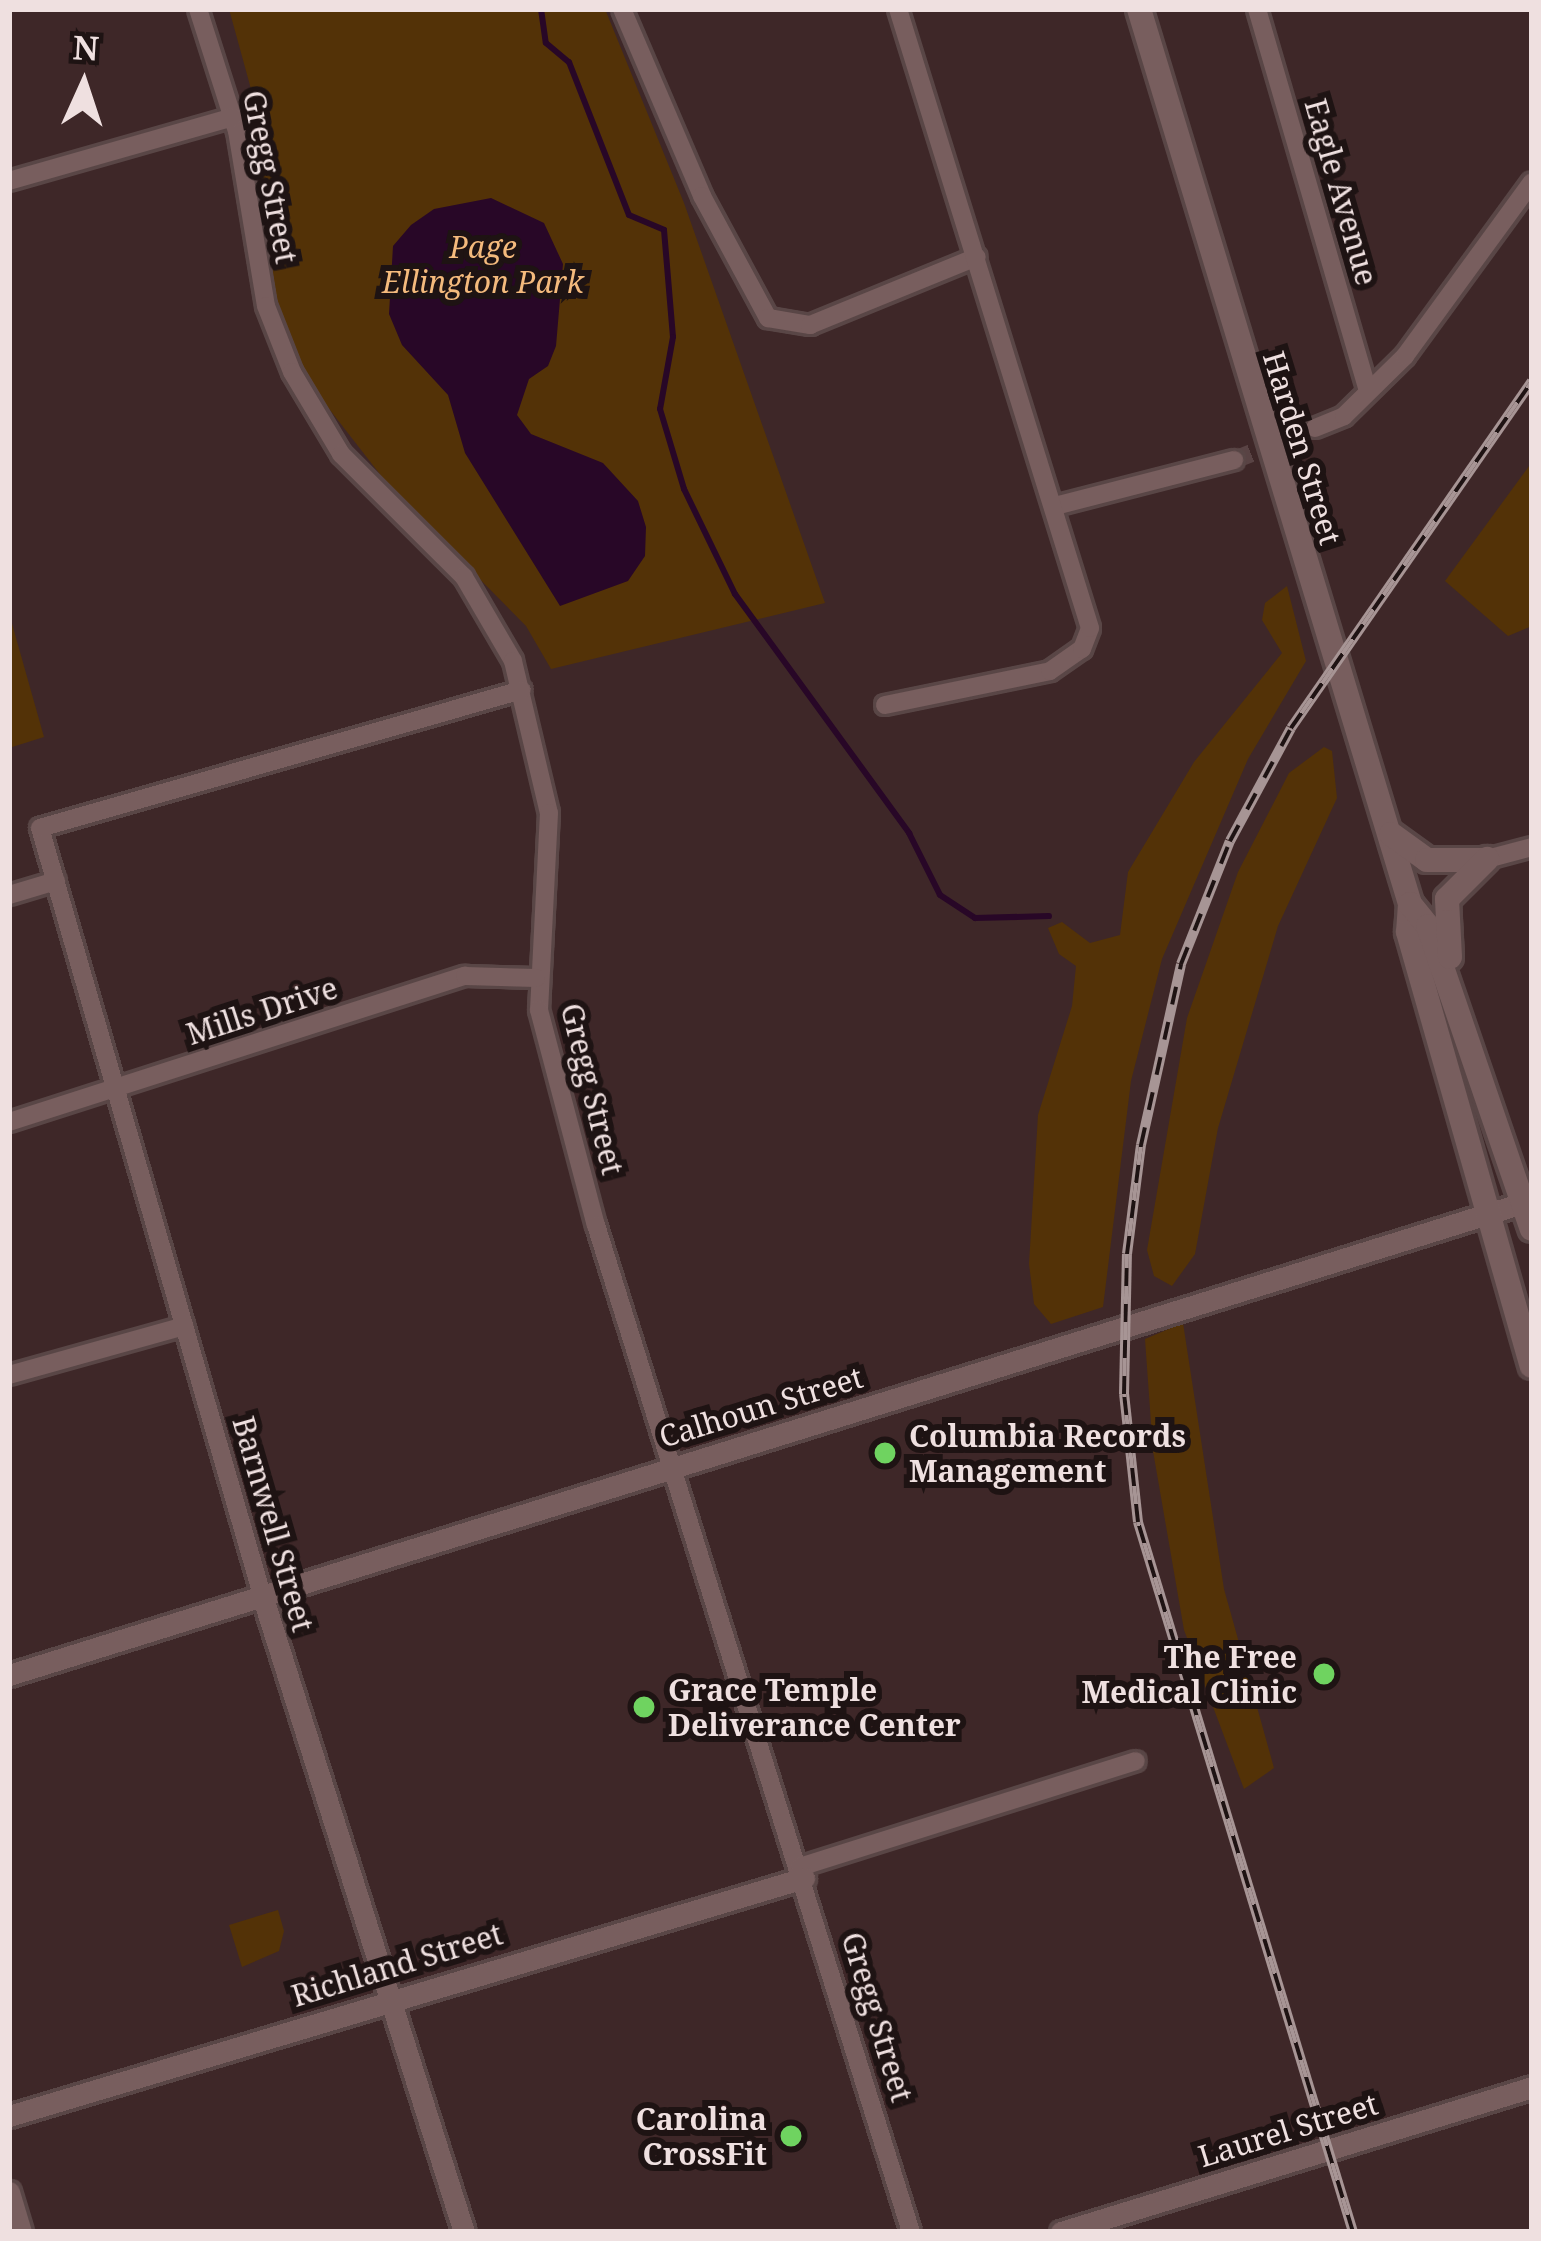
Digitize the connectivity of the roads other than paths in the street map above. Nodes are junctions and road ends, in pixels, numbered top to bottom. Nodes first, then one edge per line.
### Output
1 (198, 9) edge
2 (622, 9) edge
3 (898, 9) edge
4 (1139, 9) edge
5 (1257, 9) edge
6 (232, 117) junction
7 (9, 182) edge
8 (1532, 182) edge
9 (977, 257) junction
10 (1368, 391) junction
11 (1315, 428) tunnel mouth
12 (1234, 460) tunnel mouth
13 (1055, 506) junction
14 (522, 690) junction
15 (885, 705) dead end
16 (1389, 832) junction
17 (1532, 847) edge
18 (1487, 859) junction
19 (56, 881) junction
20 (9, 895) edge
21 (1411, 904) junction
22 (536, 977) junction
23 (1457, 1007) junction
24 (116, 1090) junction
25 (9, 1122) edge
26 (1528, 1201) edge
27 (1486, 1212) junction
28 (1532, 1229) edge
29 (184, 1326) junction
30 (1532, 1366) edge
31 (9, 1375) edge
32 (670, 1467) junction
33 (262, 1595) junction
34 (9, 1675) edge
35 (1136, 1761) dead end
36 (802, 1872) junction
37 (388, 1998) junction
38 (1532, 2087) edge
39 (9, 2116) edge
40 (9, 2192) edge
41 (21, 2232) edge
42 (464, 2232) edge
43 (910, 2232) edge
44 (1061, 2232) edge

1 - 6 street, Gregg Street
2 - 9 street
3 - 9 street
4 - 16 main road, Harden Street
5 - 10 street, Eagle Avenue
6 - 7 street
6 - 14 street, Gregg Street
8 - 10 street
9 - 13 street
10 - 11 street
12 - 13 street
13 - 15 street
14 - 19 street, Barnwell Street
14 - 22 street, Gregg Street
16 - 18 main road
16 - 21 main road, Harden Street
17 - 18 street
18 - 23 main road
19 - 20 street
19 - 24 street, Barnwell Street
21 - 23 main road, Harden Street
21 - 27 main road, Harden Street
22 - 24 street, Mills Drive
22 - 32 street, Gregg Street
23 - 26 main road, Harden Street
24 - 25 street, Mills Drive
24 - 29 street, Barnwell Street
26 - 27 street, Calhoun Street
26 - 28 main road, Harden Street
27 - 30 main road, Harden Street
27 - 32 street, Calhoun Street
29 - 31 street
29 - 33 street, Barnwell Street
32 - 33 street, Calhoun Street
32 - 36 street, Gregg Street
33 - 34 street, Calhoun Street
33 - 37 street, Barnwell Street
35 - 36 street, Richland Street
36 - 37 street, Richland Street
36 - 43 street, Gregg Street
37 - 39 street, Richland Street
37 - 42 street, Barnwell Street
38 - 44 street, Laurel Street
40 - 41 street

